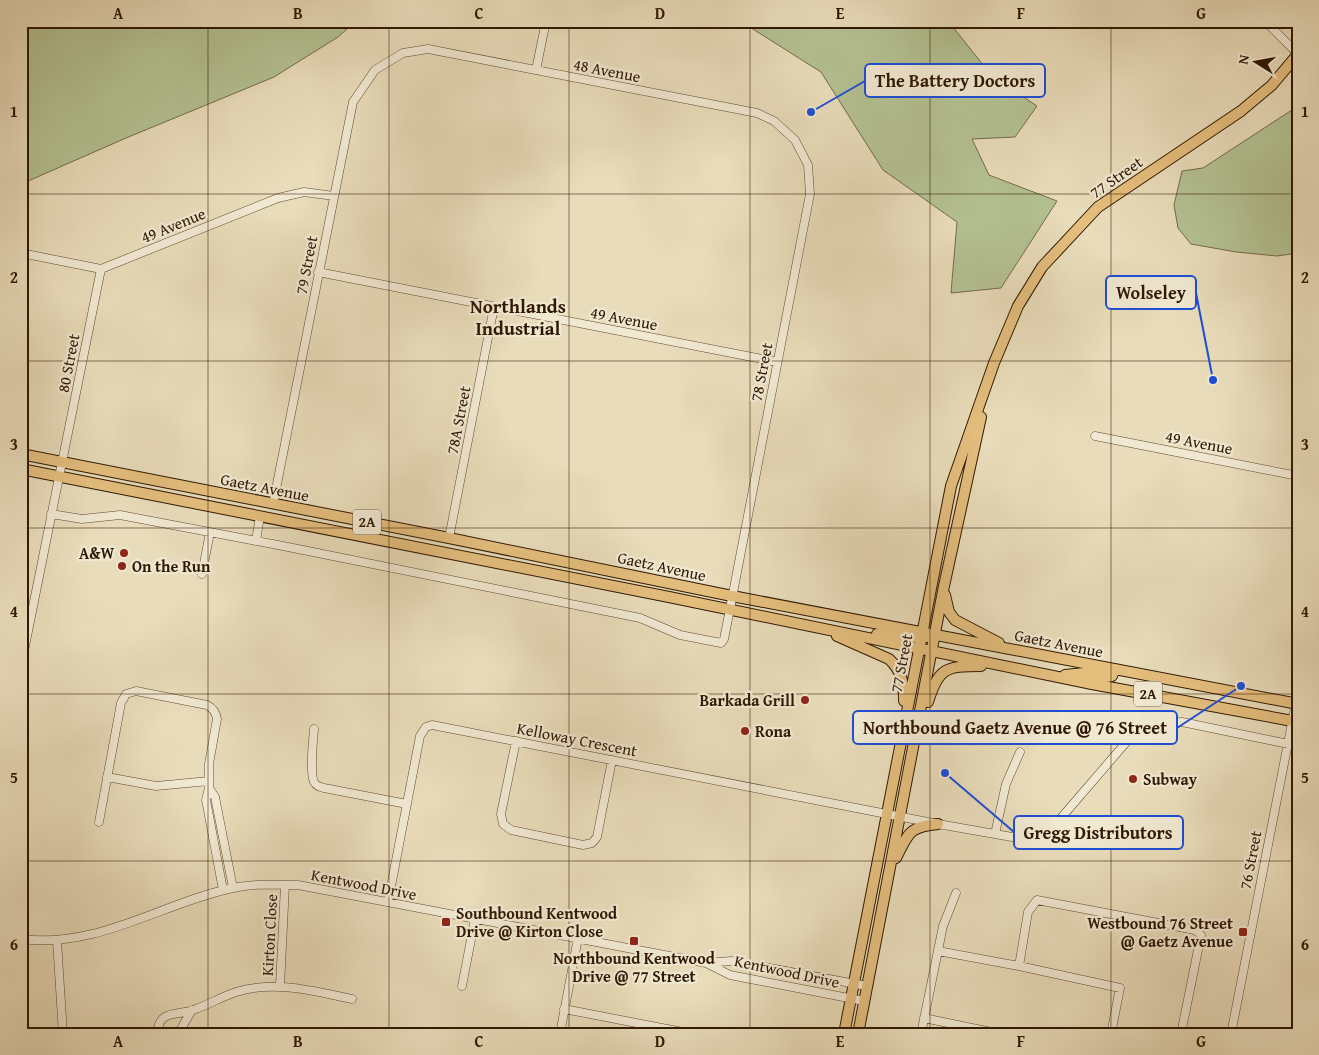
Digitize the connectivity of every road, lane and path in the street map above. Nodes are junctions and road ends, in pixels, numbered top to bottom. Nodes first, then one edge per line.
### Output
1 (546, 21) edge
2 (1264, 21) edge
3 (403, 53) joint
4 (1298, 54) edge
5 (536, 70) junction
6 (796, 143) joint
7 (334, 196) junction
8 (21, 253) edge
9 (100, 269) junction
10 (318, 272) junction
11 (494, 307) junction
12 (777, 362) junction
13 (994, 363) junction
14 (1096, 436) dead end
15 (21, 454) edge
16 (62, 462) junction
17 (21, 469) edge
18 (59, 476) junction
19 (1298, 476) edge
20 (272, 504) junction
21 (51, 514) junction
22 (260, 516) junction
23 (210, 532) junction
24 (449, 538) junction
25 (256, 542) junction
26 (202, 574) dead end
27 (944, 586) junction
28 (732, 596) junction
29 (730, 609) junction
30 (819, 627) junction
31 (922, 634) junction
32 (935, 634) junction
33 (919, 649) junction
34 (1013, 650) junction
35 (932, 652) junction
36 (21, 666) edge
37 (1005, 666) junction
38 (1115, 669) junction
39 (1052, 676) junction
40 (1298, 692) edge
41 (1296, 704) edge
42 (905, 719) junction
43 (1295, 721) edge
44 (314, 729) dead end
45 (917, 734) junction
46 (516, 741) junction
47 (1287, 744) junction
48 (1298, 746) edge
49 (1020, 752) dead end
50 (612, 760) junction
51 (107, 777) junction
52 (209, 784) junction
53 (407, 804) junction
54 (886, 813) junction
55 (900, 815) junction
56 (99, 822) dead end
57 (938, 824) junction
58 (995, 834) junction
59 (890, 870) junction
60 (285, 885) junction
61 (233, 888) junction
62 (224, 890) junction
63 (956, 893) dead end
64 (388, 902) junction
65 (475, 919) junction
66 (578, 938) junction
67 (21, 939) edge
68 (57, 941) junction
69 (938, 951) junction
70 (706, 963) junction
71 (1019, 966) junction
72 (853, 984) junction
73 (280, 986) junction
74 (462, 986) dead end
75 (867, 986) junction
76 (352, 999) dead end
77 (858, 1000) junction
78 (564, 1009) junction
79 (192, 1010) junction
80 (924, 1018) junction
81 (663, 1031) edge
82 (63, 1034) edge
83 (157, 1034) edge
84 (178, 1034) edge
85 (560, 1034) edge
86 (693, 1034) edge
87 (844, 1034) edge
88 (854, 1034) edge
89 (858, 1034) edge
90 (921, 1034) edge
91 (1001, 1034) edge
92 (1111, 1034) edge
93 (1181, 1034) edge
94 (1231, 1034) edge

1 - 5 street
2 - 4 street
3 - 5 street, 48 Avenue
3 - 7 street, 79 Street
4 - 13 main road, 77 Street
5 - 6 street, 48 Avenue
6 - 12 street, 78 Street
7 - 9 street, 49 Avenue
7 - 10 street, 79 Street
8 - 9 street
9 - 16 street, 80 Street
10 - 11 street, 49 Avenue
10 - 20 street, 79 Street
11 - 12 street, 49 Avenue
11 - 24 street, 78A Street
12 - 28 street, 78 Street
13 - 27 main road, 77 Street
13 - 31 main road, 77 Street
14 - 19 street, 49 Avenue
15 - 16 main road, Gaetz Avenue / 2A
16 - 18 street, 80 Street
16 - 20 main road, Gaetz Avenue / 2A
17 - 18 main road, Gaetz Avenue / 2A
18 - 21 street, 80 Street
18 - 22 main road, Gaetz Avenue / 2A
20 - 24 main road, Gaetz Avenue / 2A
21 - 23 street
21 - 36 street, 80 Street
22 - 25 street
22 - 29 main road, Gaetz Avenue / 2A
23 - 25 street
23 - 26 street
24 - 28 main road, Gaetz Avenue / 2A
25 - 29 street
27 - 32 main road, 77 Street
27 - 34 main road
28 - 29 street, 78 Street
28 - 31 main road, Gaetz Avenue / 2A
29 - 30 main road, Gaetz Avenue / 2A
30 - 31 main road
30 - 33 main road, Gaetz Avenue / 2A
30 - 42 main road
31 - 32 main road, Gaetz Avenue / 2A
31 - 33 main road, 77 Street
32 - 34 main road, Gaetz Avenue / 2A
32 - 35 main road, 77 Street
33 - 35 main road, Gaetz Avenue / 2A
33 - 42 main road, 77 Street
34 - 38 main road, Gaetz Avenue / 2A
35 - 37 main road, Gaetz Avenue / 2A
35 - 45 main road, 77 Street
37 - 39 main road, Gaetz Avenue / 2A
37 - 45 main road
38 - 39 main road
38 - 41 main road, Gaetz Avenue / 2A
39 - 43 main road, Gaetz Avenue / 2A
40 - 41 street, 76 Street
41 - 43 street, 76 Street
42 - 54 main road, 77 Street
43 - 47 street, 76 Street
44 - 53 street
45 - 55 main road, 77 Street
46 - 50 street, Kelloway Crescent
46 - 50 street
46 - 53 street, Kelloway Crescent
47 - 48 street, Kelloway Crescent
47 - 58 street, Kelloway Crescent
47 - 94 street, 76 Street
49 - 58 street
50 - 54 street, Kelloway Crescent
51 - 52 street
51 - 52 street
51 - 56 street
52 - 61 street
52 - 62 street
53 - 64 street, Kelloway Crescent
54 - 55 street, Kelloway Crescent
54 - 72 main road, 77 Street
55 - 57 street, Kelloway Crescent
55 - 59 main road, 77 Street
57 - 58 street, Kelloway Crescent
57 - 59 main road
59 - 75 main road, 77 Street
60 - 61 street, Kentwood Drive
60 - 64 street, Kentwood Drive
60 - 73 street, Kirton Close
61 - 62 street, Kentwood Drive
62 - 68 street, Kentwood Drive
63 - 69 street
64 - 65 street, Kentwood Drive
65 - 66 street, Kentwood Drive
65 - 74 street
66 - 70 street, Kentwood Drive
66 - 78 street
67 - 68 street, Kentwood Drive
68 - 82 street
69 - 71 street
69 - 80 street
70 - 72 street, Kentwood Drive
70 - 77 street, Kentwood Drive
71 - 92 street
71 - 93 street
72 - 75 street, Kentwood Drive
72 - 77 main road
73 - 76 street, Kirton Close
73 - 79 street, Kirton Close
75 - 77 main road, 77 Street
77 - 87 main road, 77 Street
77 - 88 main road
77 - 89 main road, 77 Street
78 - 81 street
78 - 85 street
79 - 83 street, Kirton Close
79 - 84 street
80 - 90 street
80 - 91 street
81 - 86 street

